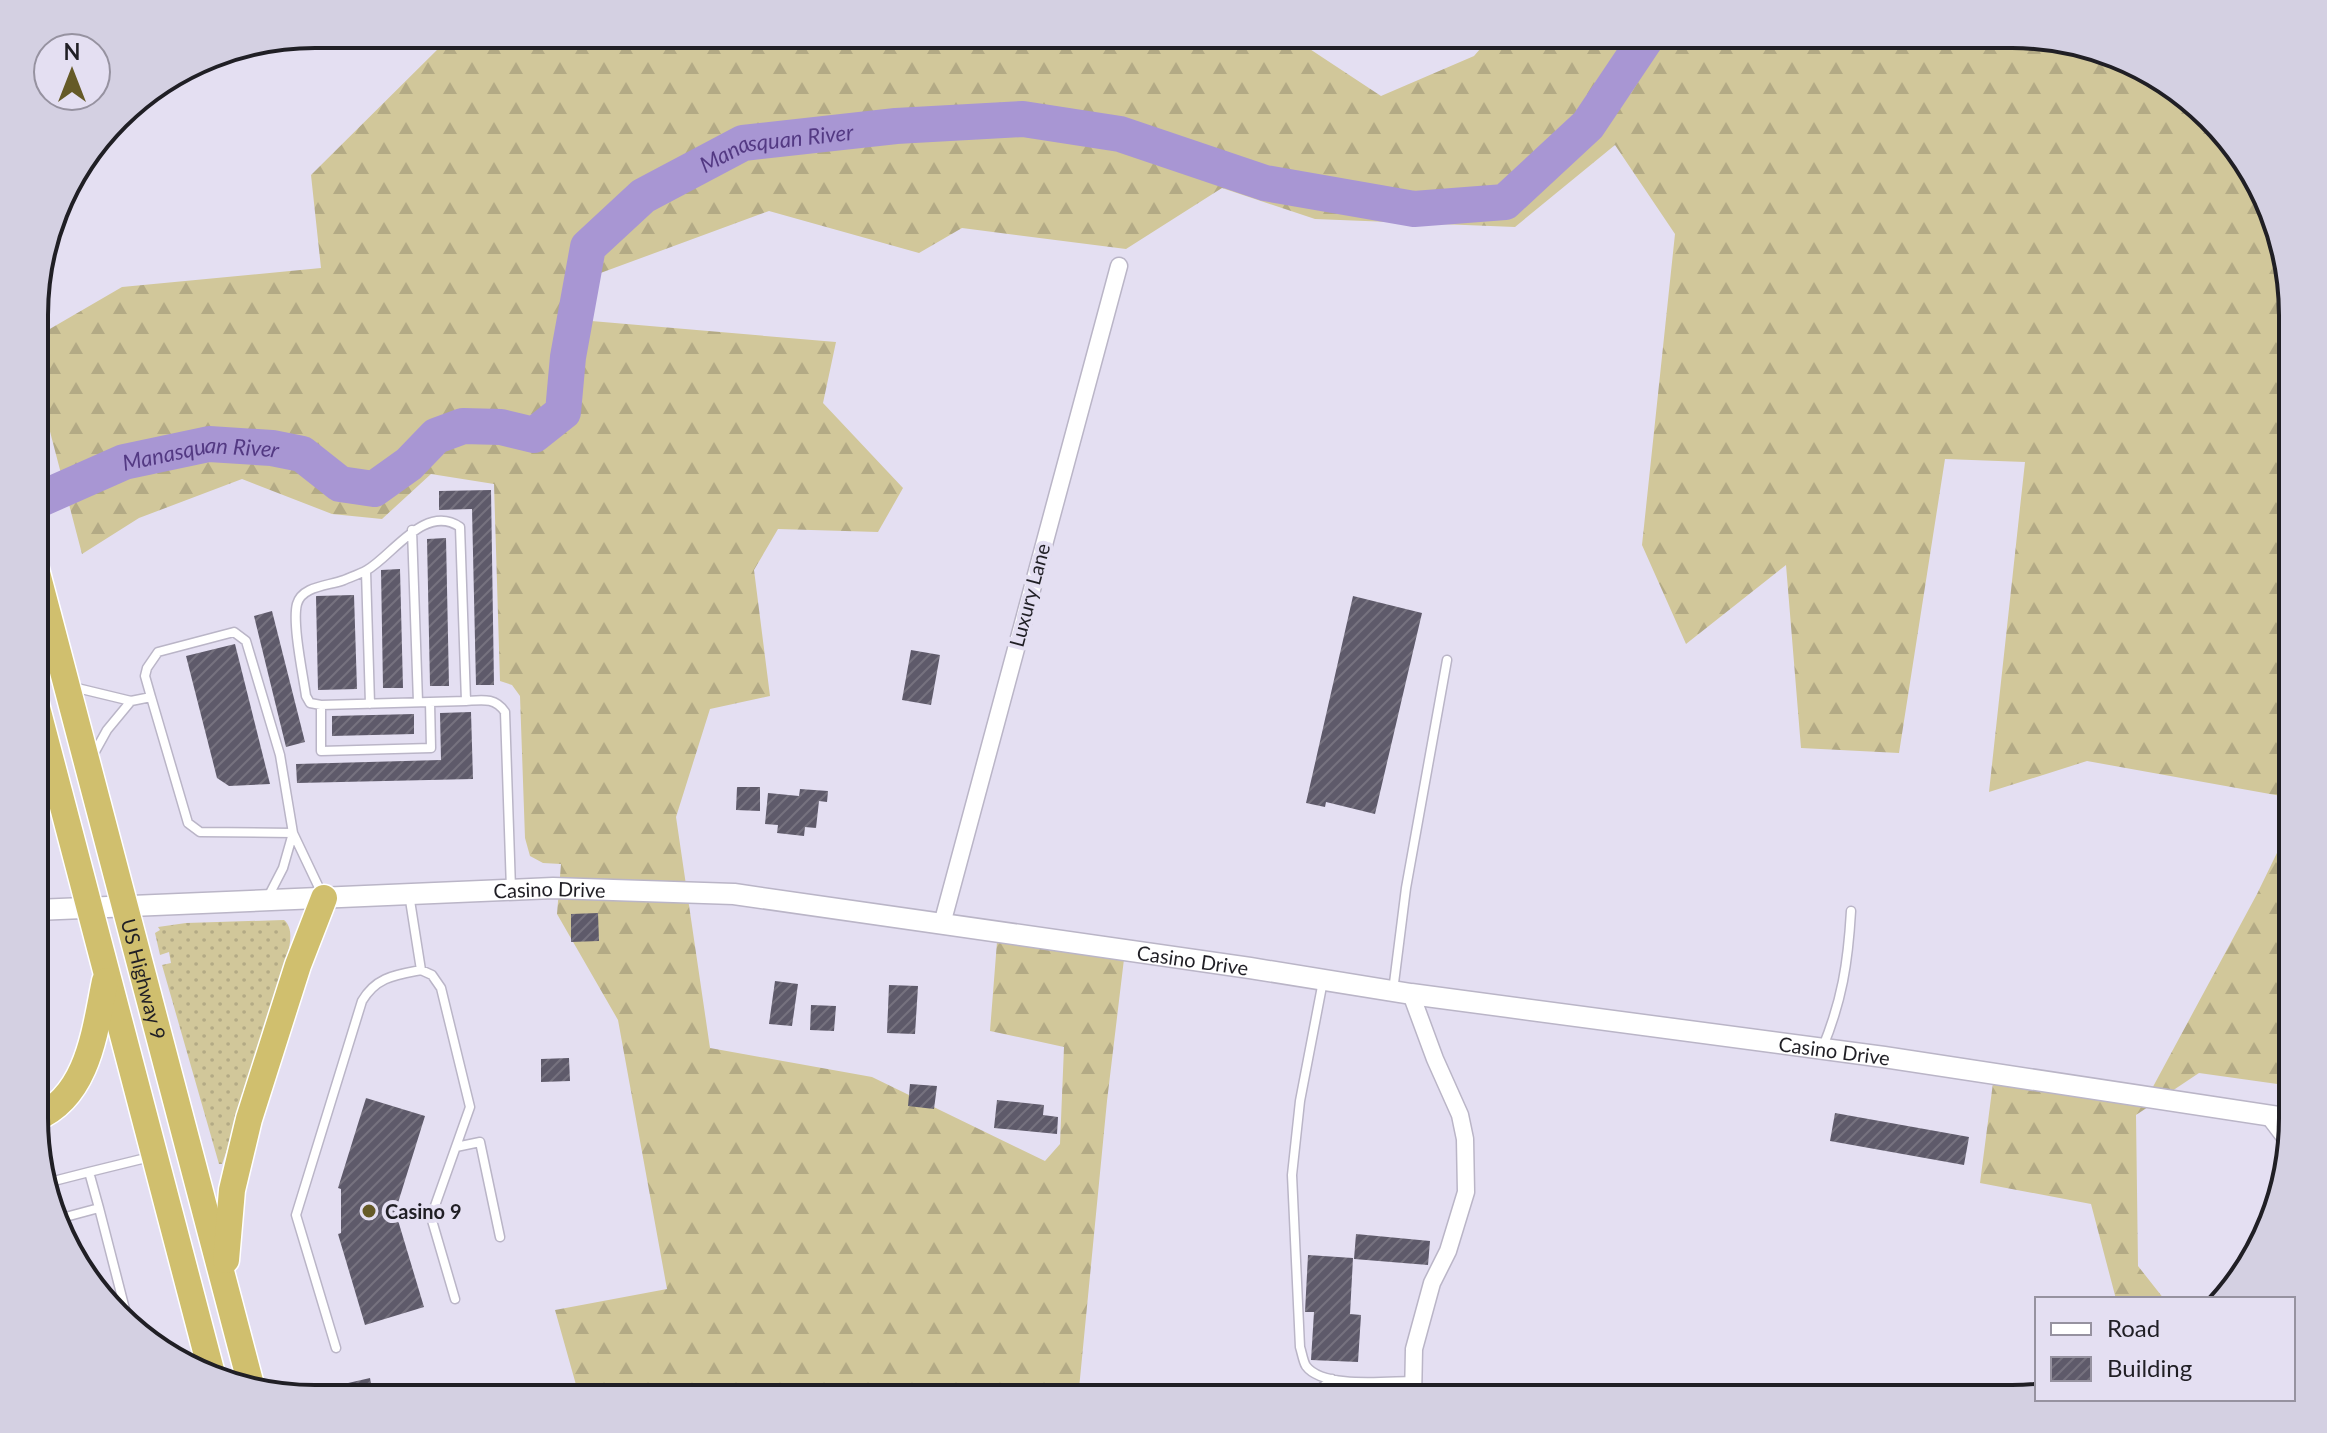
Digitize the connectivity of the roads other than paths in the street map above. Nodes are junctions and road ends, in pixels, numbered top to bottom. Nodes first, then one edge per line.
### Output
1 (1119, 266) dead end
2 (412, 530) junction
3 (366, 571) junction
4 (48, 612) edge
5 (1447, 660) dead end
6 (68, 686) junction
7 (151, 697) junction
8 (131, 701) junction
9 (466, 701) junction
10 (418, 702) junction
11 (430, 702) junction
12 (370, 704) junction
13 (321, 705) junction
14 (48, 750) edge
15 (87, 765) junction
16 (293, 833) junction
17 (511, 889) junction
18 (409, 893) junction
19 (324, 898) junction
20 (266, 901) junction
21 (125, 907) junction
22 (89, 908) junction
23 (48, 910) edge
24 (1851, 911) dead end
25 (942, 924) junction
26 (421, 970) junction
27 (107, 973) junction
28 (1324, 979) junction
29 (1402, 992) junction
30 (1822, 1049) junction
31 (48, 1110) edge
32 (2263, 1115) junction
33 (2278, 1117) edge
34 (2278, 1135) edge
35 (456, 1147) junction
36 (156, 1156) junction
37 (89, 1172) junction
38 (56, 1180) edge
39 (99, 1208) junction
40 (67, 1217) edge
41 (500, 1237) dead end
42 (225, 1280) junction
43 (455, 1299) dead end
44 (124, 1304) edge
45 (336, 1348) dead end
46 (209, 1363) edge
47 (249, 1377) edge
48 (1332, 1379) junction
49 (1413, 1381) junction
50 (1326, 1384) edge
51 (1413, 1384) edge

1 - 25 street, Luxury Lane
2 - 3 lane
2 - 9 lane
2 - 10 lane
3 - 12 lane
3 - 13 lane
4 - 6 highway, US Highway 9
5 - 29 lane
6 - 8 lane
6 - 15 highway, US Highway 9
7 - 8 lane
7 - 16 lane
7 - 16 lane
8 - 15 lane
9 - 11 lane
9 - 17 lane
10 - 11 lane
10 - 12 lane
11 - 13 lane
12 - 13 lane
14 - 22 highway, US Highway 9
15 - 21 highway, US Highway 9
16 - 19 lane
16 - 20 lane
17 - 18 street, Casino Drive
17 - 25 street, Casino Drive
18 - 19 street, Casino Drive
18 - 26 lane
19 - 20 street, Casino Drive
19 - 42 highway
20 - 21 street, Casino Drive
21 - 22 street, Casino Drive
21 - 42 highway, US Highway 9
22 - 23 street, Casino Drive
22 - 27 highway, US Highway 9
24 - 30 lane
25 - 28 street, Casino Drive
26 - 35 lane
26 - 45 lane
27 - 31 highway
27 - 36 highway, US Highway 9
28 - 29 street, Casino Drive
28 - 48 lane
29 - 30 street, Casino Drive
29 - 49 street
30 - 32 street, Casino Drive
32 - 33 street, Casino Drive
32 - 34 lane
35 - 41 lane
35 - 43 lane
36 - 37 lane
36 - 46 highway, US Highway 9
37 - 38 lane
37 - 39 lane
39 - 40 lane
39 - 44 lane
42 - 47 highway, US Highway 9
48 - 49 lane
48 - 50 lane
49 - 51 street

